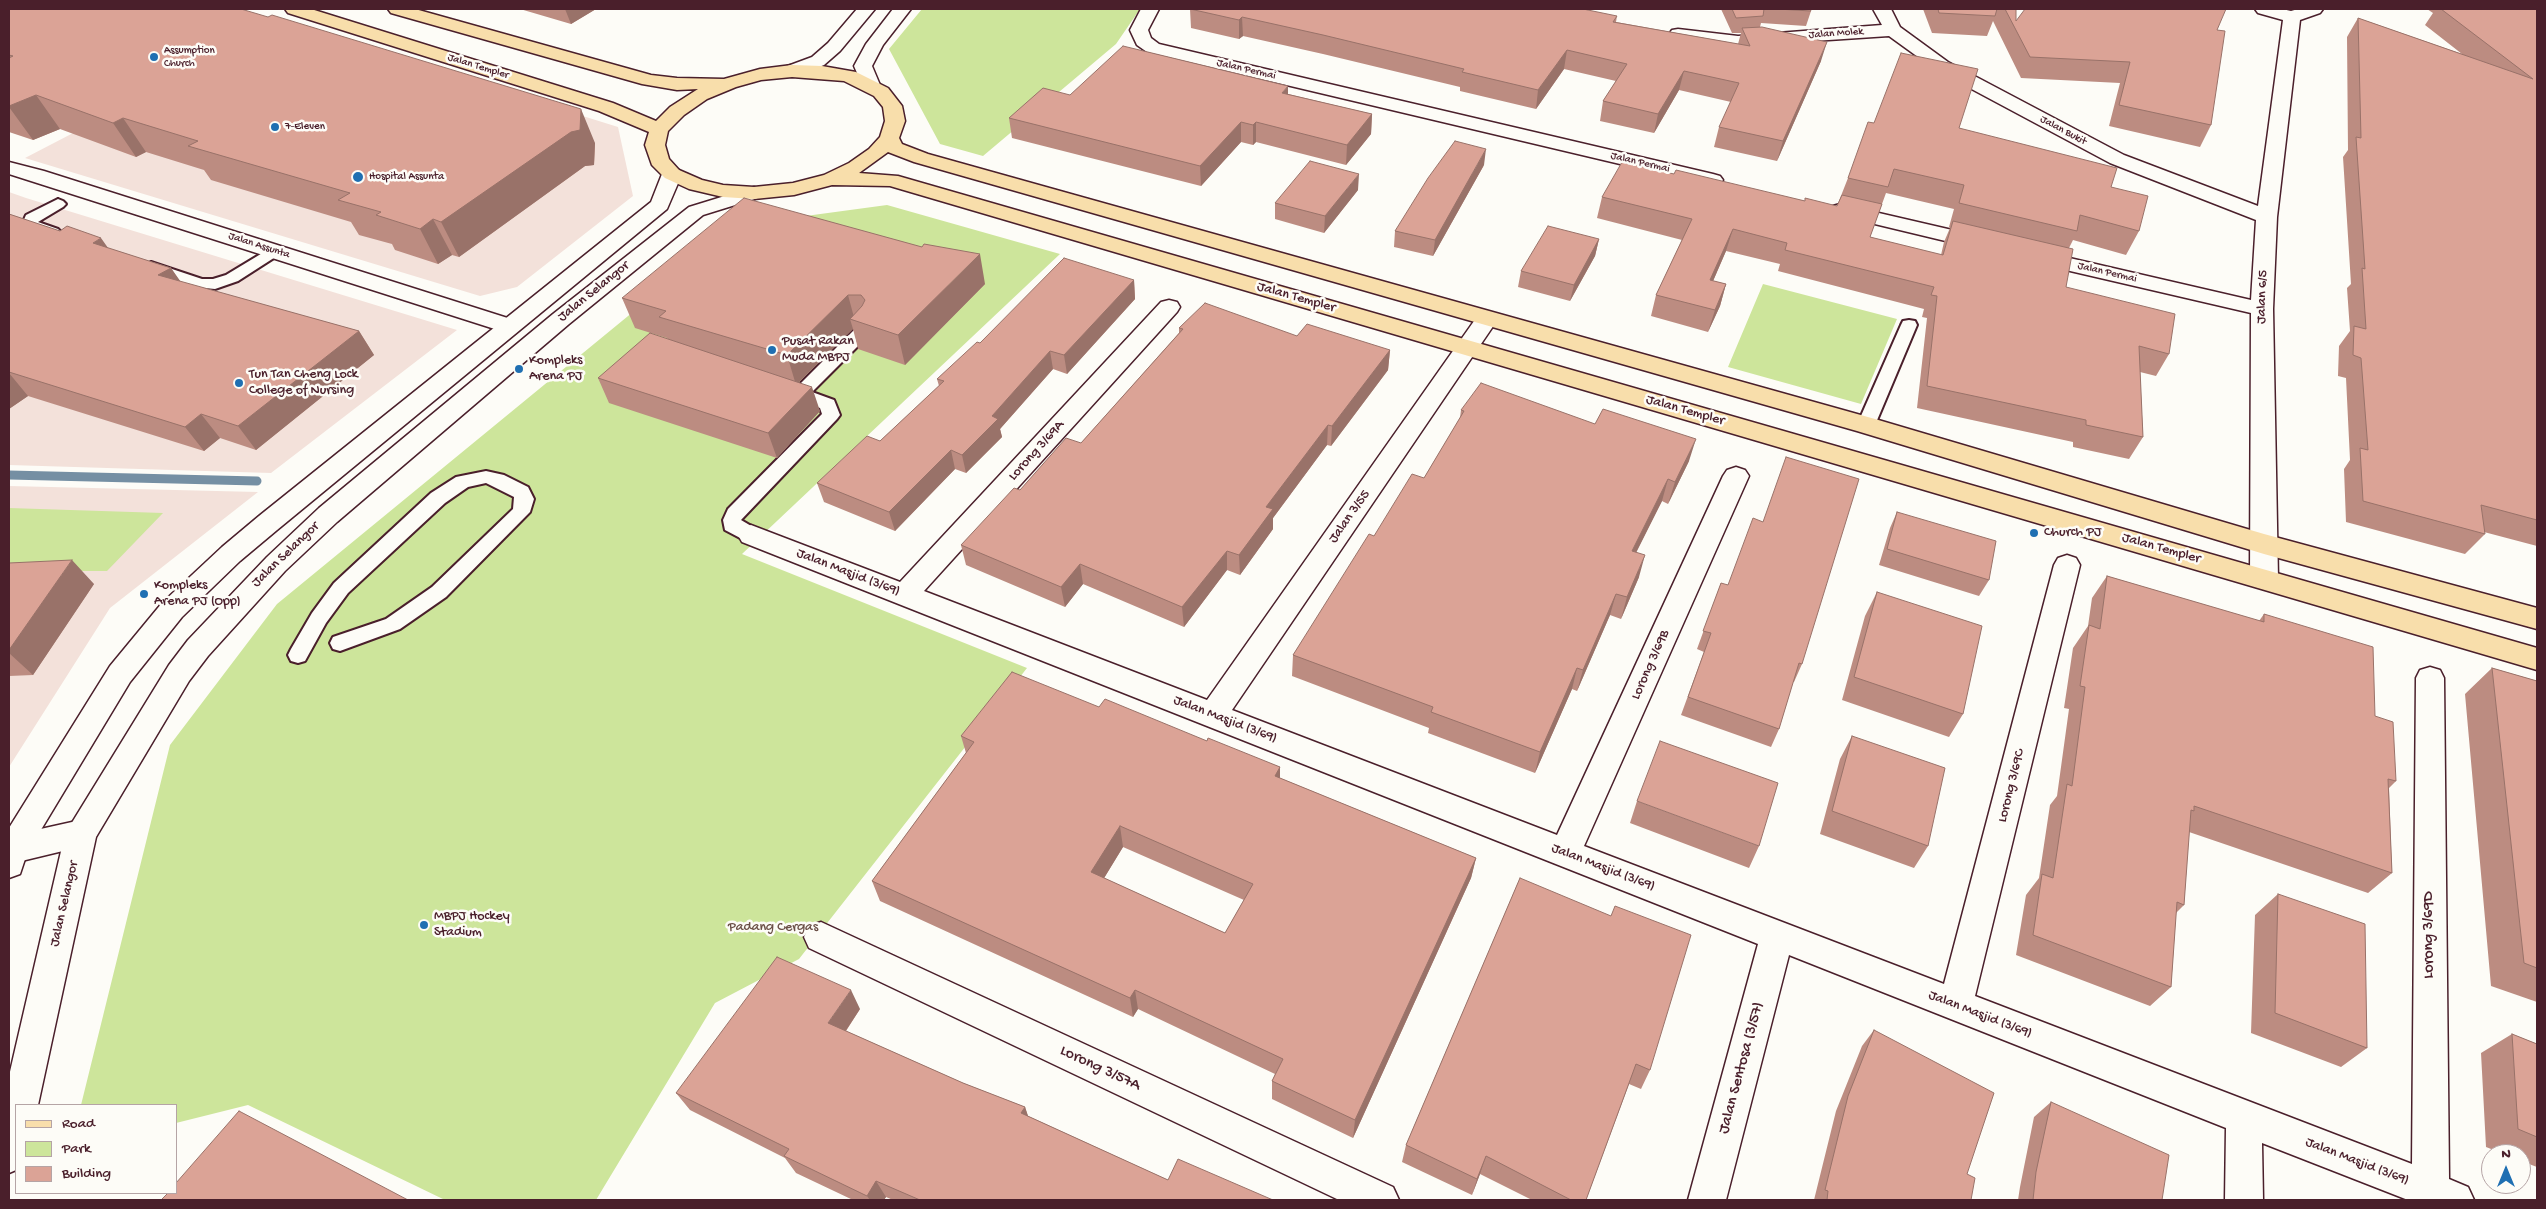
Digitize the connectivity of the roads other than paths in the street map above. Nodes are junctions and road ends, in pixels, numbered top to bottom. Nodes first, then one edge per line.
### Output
1 (294, 9) edge
2 (397, 9) edge
3 (866, 9) edge
4 (902, 9) edge
5 (1150, 9) edge
6 (1882, 9) edge
7 (2264, 9) edge
8 (2314, 9) edge
9 (2292, 16) junction
10 (1893, 30) junction
11 (1664, 32) edge
12 (792, 71) junction
13 (729, 83) junction
14 (871, 85) junction
15 (659, 129) junction
16 (889, 138) junction
17 (9, 168) edge
18 (672, 174) junction
19 (831, 179) junction
20 (1736, 185) edge
21 (754, 193) junction
22 (58, 204) dead end
23 (1824, 206) edge
24 (2268, 217) junction
25 (65, 236) edge
26 (274, 251) junction
27 (137, 262) edge
28 (1169, 307) dead end
29 (2262, 309) junction
30 (1487, 319) junction
31 (1909, 325) dead end
32 (509, 326) junction
33 (863, 331) edge
34 (1468, 348) junction
35 (773, 385) edge
36 (800, 394) junction
37 (1866, 425) junction
38 (1736, 476) dead end
39 (751, 535) joint
40 (2264, 544) junction
41 (2067, 565) dead end
42 (2264, 579) junction
43 (905, 595) junction
44 (2537, 618) edge
45 (340, 643) dead end
46 (298, 655) dead end
47 (2537, 659) edge
48 (2430, 678) dead end
49 (1213, 715) junction
50 (81, 834) junction
51 (1565, 853) junction
52 (10, 855) edge
53 (1778, 936) junction
54 (821, 937) dead end
55 (1956, 1006) junction
56 (20, 1104) edge
57 (2244, 1118) junction
58 (15, 1127) edge
59 (9, 1155) edge
60 (2442, 1195) edge
61 (1380, 1200) edge
62 (1707, 1200) edge
63 (2244, 1200) edge

1 - 15 main road, Jalan Templer
2 - 13 main road
3 - 12 street
4 - 14 street
5 - 20 street, Jalan Permai
6 - 10 street, Jalan Bukit
7 - 9 street
8 - 9 street
9 - 24 street, Jalan 6/5
10 - 11 street, Jalan Molek
10 - 24 street, Jalan Bukit
12 - 13 main road
12 - 14 main road
13 - 15 main road
14 - 16 main road
15 - 18 main road
16 - 19 main road
16 - 30 main road
17 - 26 street, Jalan Assunta
18 - 21 main road
18 - 32 street, Jalan Selangor
19 - 21 main road
19 - 34 main road, Jalan Templer
21 - 50 street, Jalan Selangor
22 - 25 lane
23 - 29 street, Jalan Permai
24 - 29 street, Jalan 6/5
26 - 27 lane
26 - 32 street, Jalan Assunta
28 - 43 street, Lorong 3/69A
29 - 40 street, Jalan 6/5
30 - 34 street, Jalan 3/55
30 - 37 main road
31 - 37 lane
32 - 52 street, Jalan Selangor
33 - 36 lane
34 - 42 main road, Jalan Templer
34 - 49 street, Jalan 3/55
35 - 36 lane
36 - 39 lane
37 - 40 main road
38 - 51 street, Lorong 3/69B
39 - 43 street, Jalan Masjid (3/69)
40 - 42 street, Jalan 6/5
40 - 44 main road
41 - 55 street, Lorong 3/69C
42 - 47 main road, Jalan Templer
43 - 49 street, Jalan Masjid (3/69)
45 - 46 lane
48 - 60 street, Lorong 3/69D
49 - 51 street, Jalan Masjid (3/69)
50 - 52 street
50 - 56 street, Jalan Selangor
51 - 53 street, Jalan Masjid (3/69)
53 - 55 street, Jalan Masjid (3/69)
53 - 62 street, Jalan Sentosa (3/57)
54 - 61 street, Lorong 3/57A
55 - 57 street, Jalan Masjid (3/69)
57 - 60 street, Jalan Masjid (3/69)
57 - 63 street
58 - 59 street

